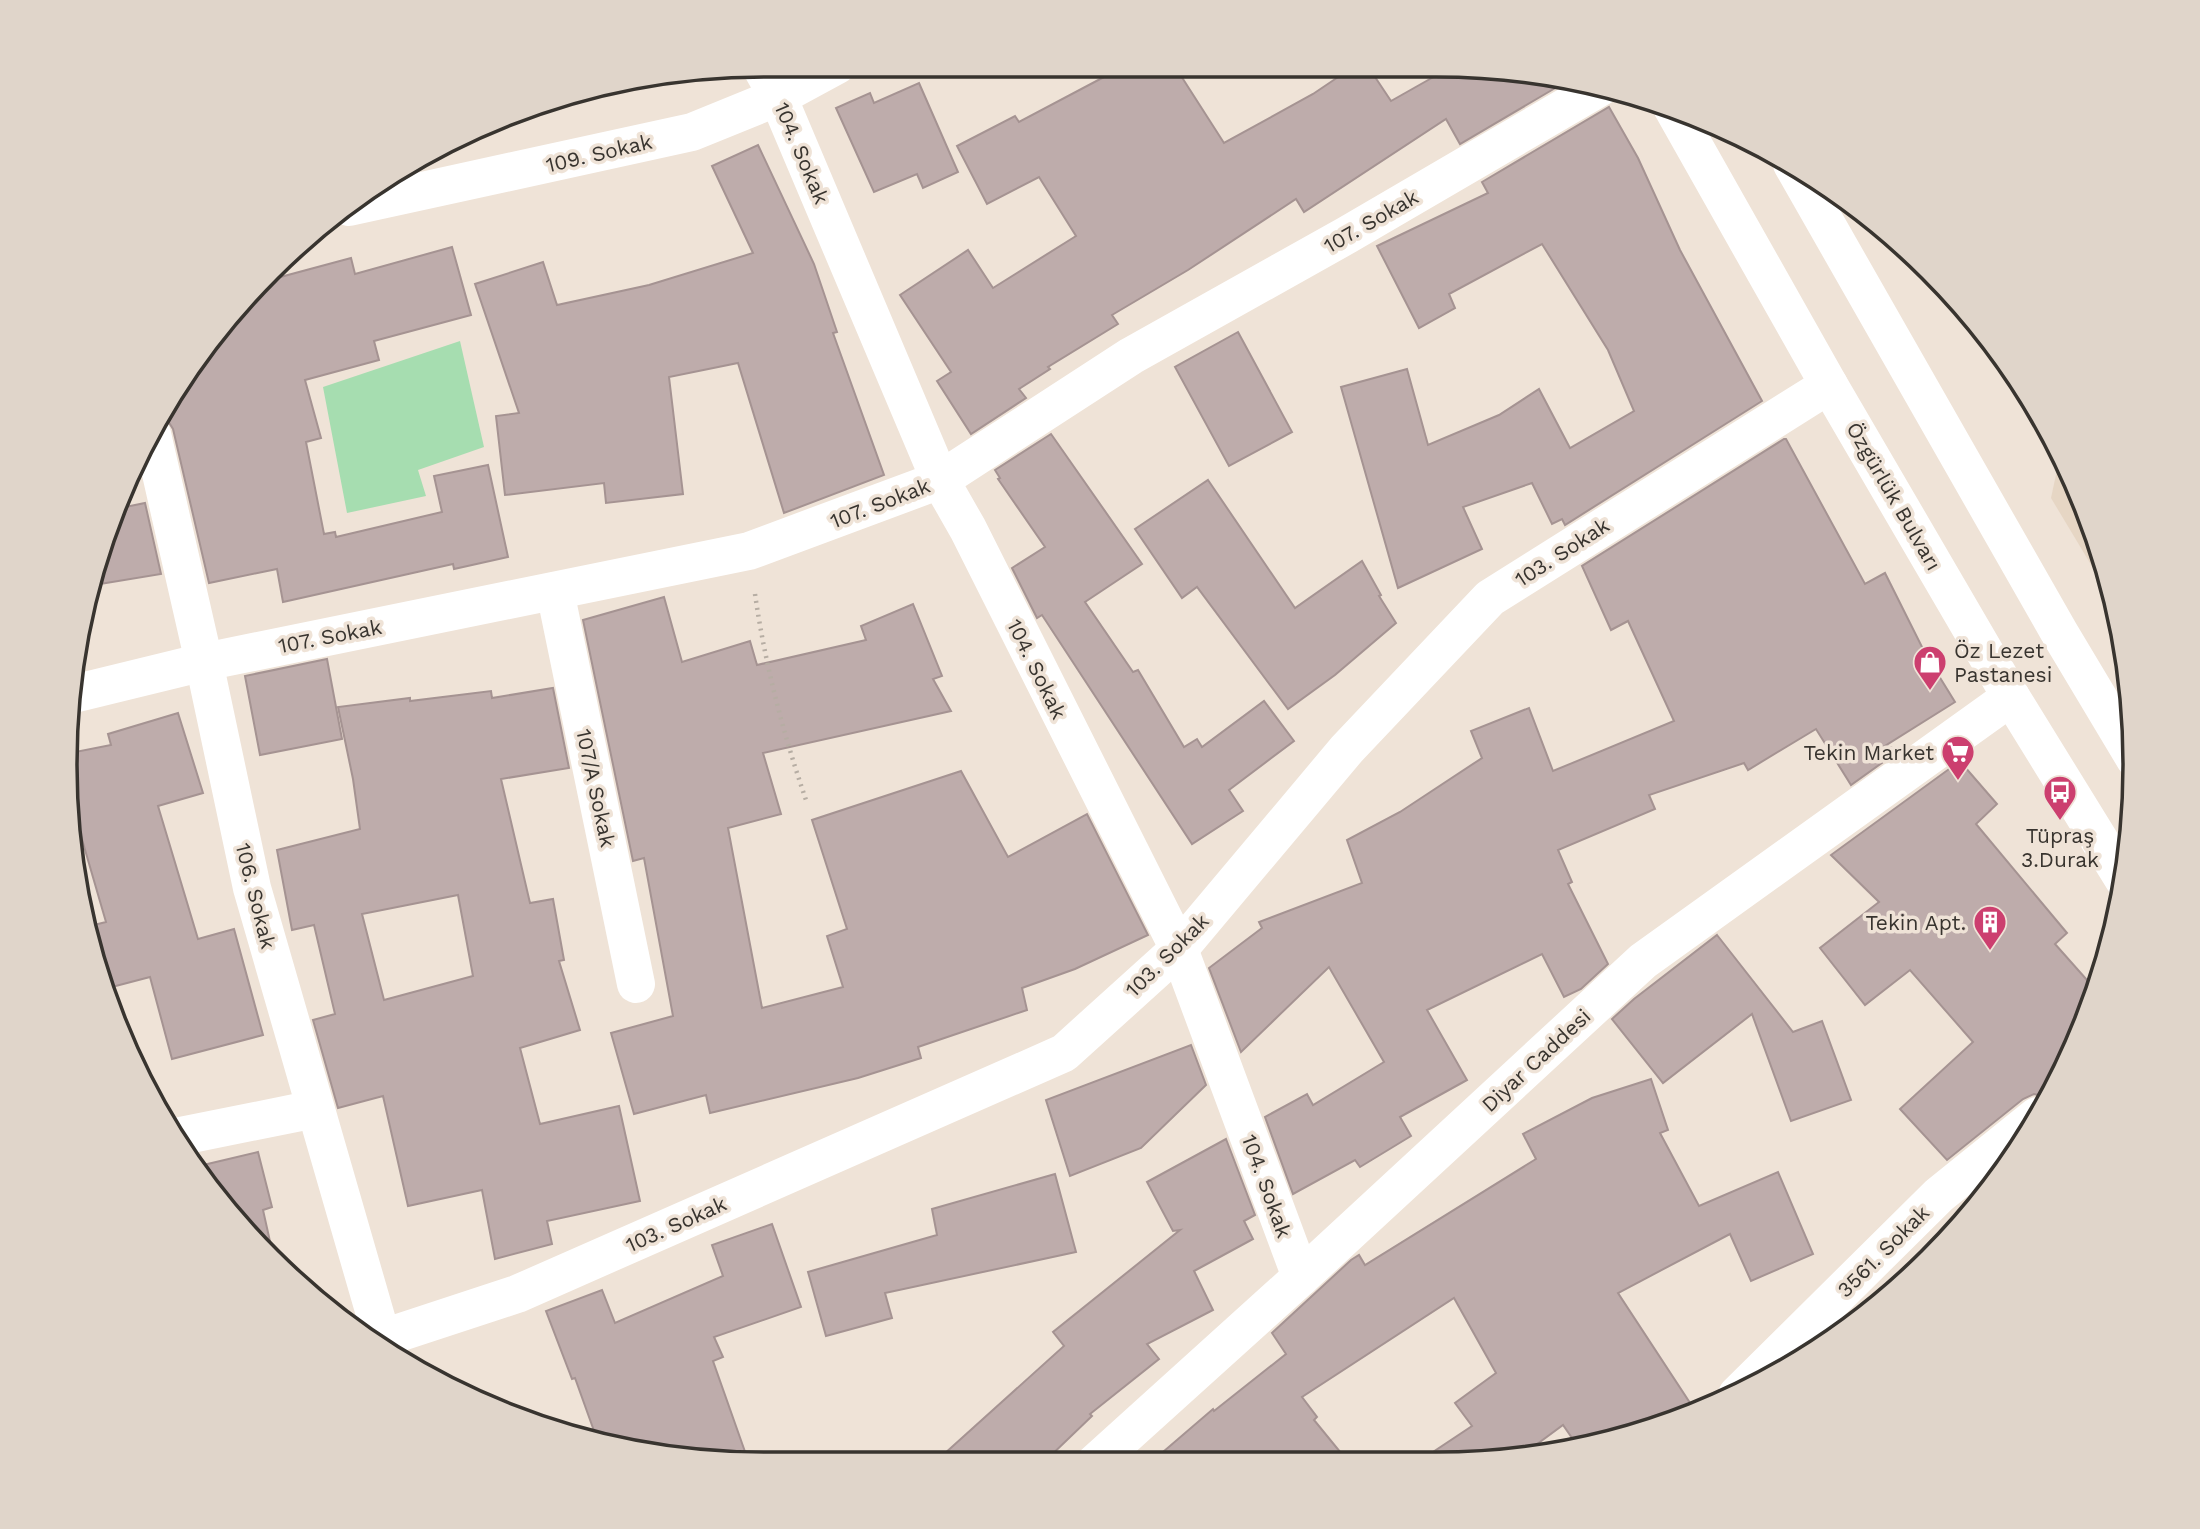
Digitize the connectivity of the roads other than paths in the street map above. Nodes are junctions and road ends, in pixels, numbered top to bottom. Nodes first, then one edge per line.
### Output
1 (769, 81) edge
2 (1588, 94) edge
3 (1681, 122) edge
4 (1804, 185) edge
5 (371, 201) edge
6 (1829, 385) junction
7 (155, 447) edge
8 (940, 480) junction
9 (555, 591) junction
10 (204, 662) junction
11 (81, 692) edge
12 (2011, 697) junction
13 (2122, 738) edge
14 (2115, 866) edge
15 (1179, 949) junction
16 (636, 984) dead end
17 (315, 1109) junction
18 (2014, 1134) edge
19 (186, 1135) edge
20 (1301, 1278) junction
21 (382, 1335) edge
22 (393, 1342) edge
23 (1764, 1368) edge
24 (1107, 1452) edge

1 - 5 street, 109. Sokak
1 - 8 street, 104. Sokak
2 - 8 street, 107. Sokak
3 - 6 street, Özgürlük Bulvarı
4 - 13 street
6 - 12 street, Özgürlük Bulvarı
6 - 15 street, 103. Sokak
7 - 10 street, 106. Sokak
8 - 9 street, 107. Sokak
8 - 15 street, 104. Sokak
9 - 10 street, 107. Sokak
9 - 16 street, 107/A Sokak
10 - 11 street, 107. Sokak
10 - 17 street, 106. Sokak
12 - 14 street, Özgürlük Bulvarı
12 - 20 street, Diyar Caddesi
15 - 20 street, 104. Sokak
15 - 22 street, 103. Sokak
17 - 19 street
17 - 21 street, 106. Sokak
18 - 23 street, 3561. Sokak
20 - 24 street, Diyar Caddesi

